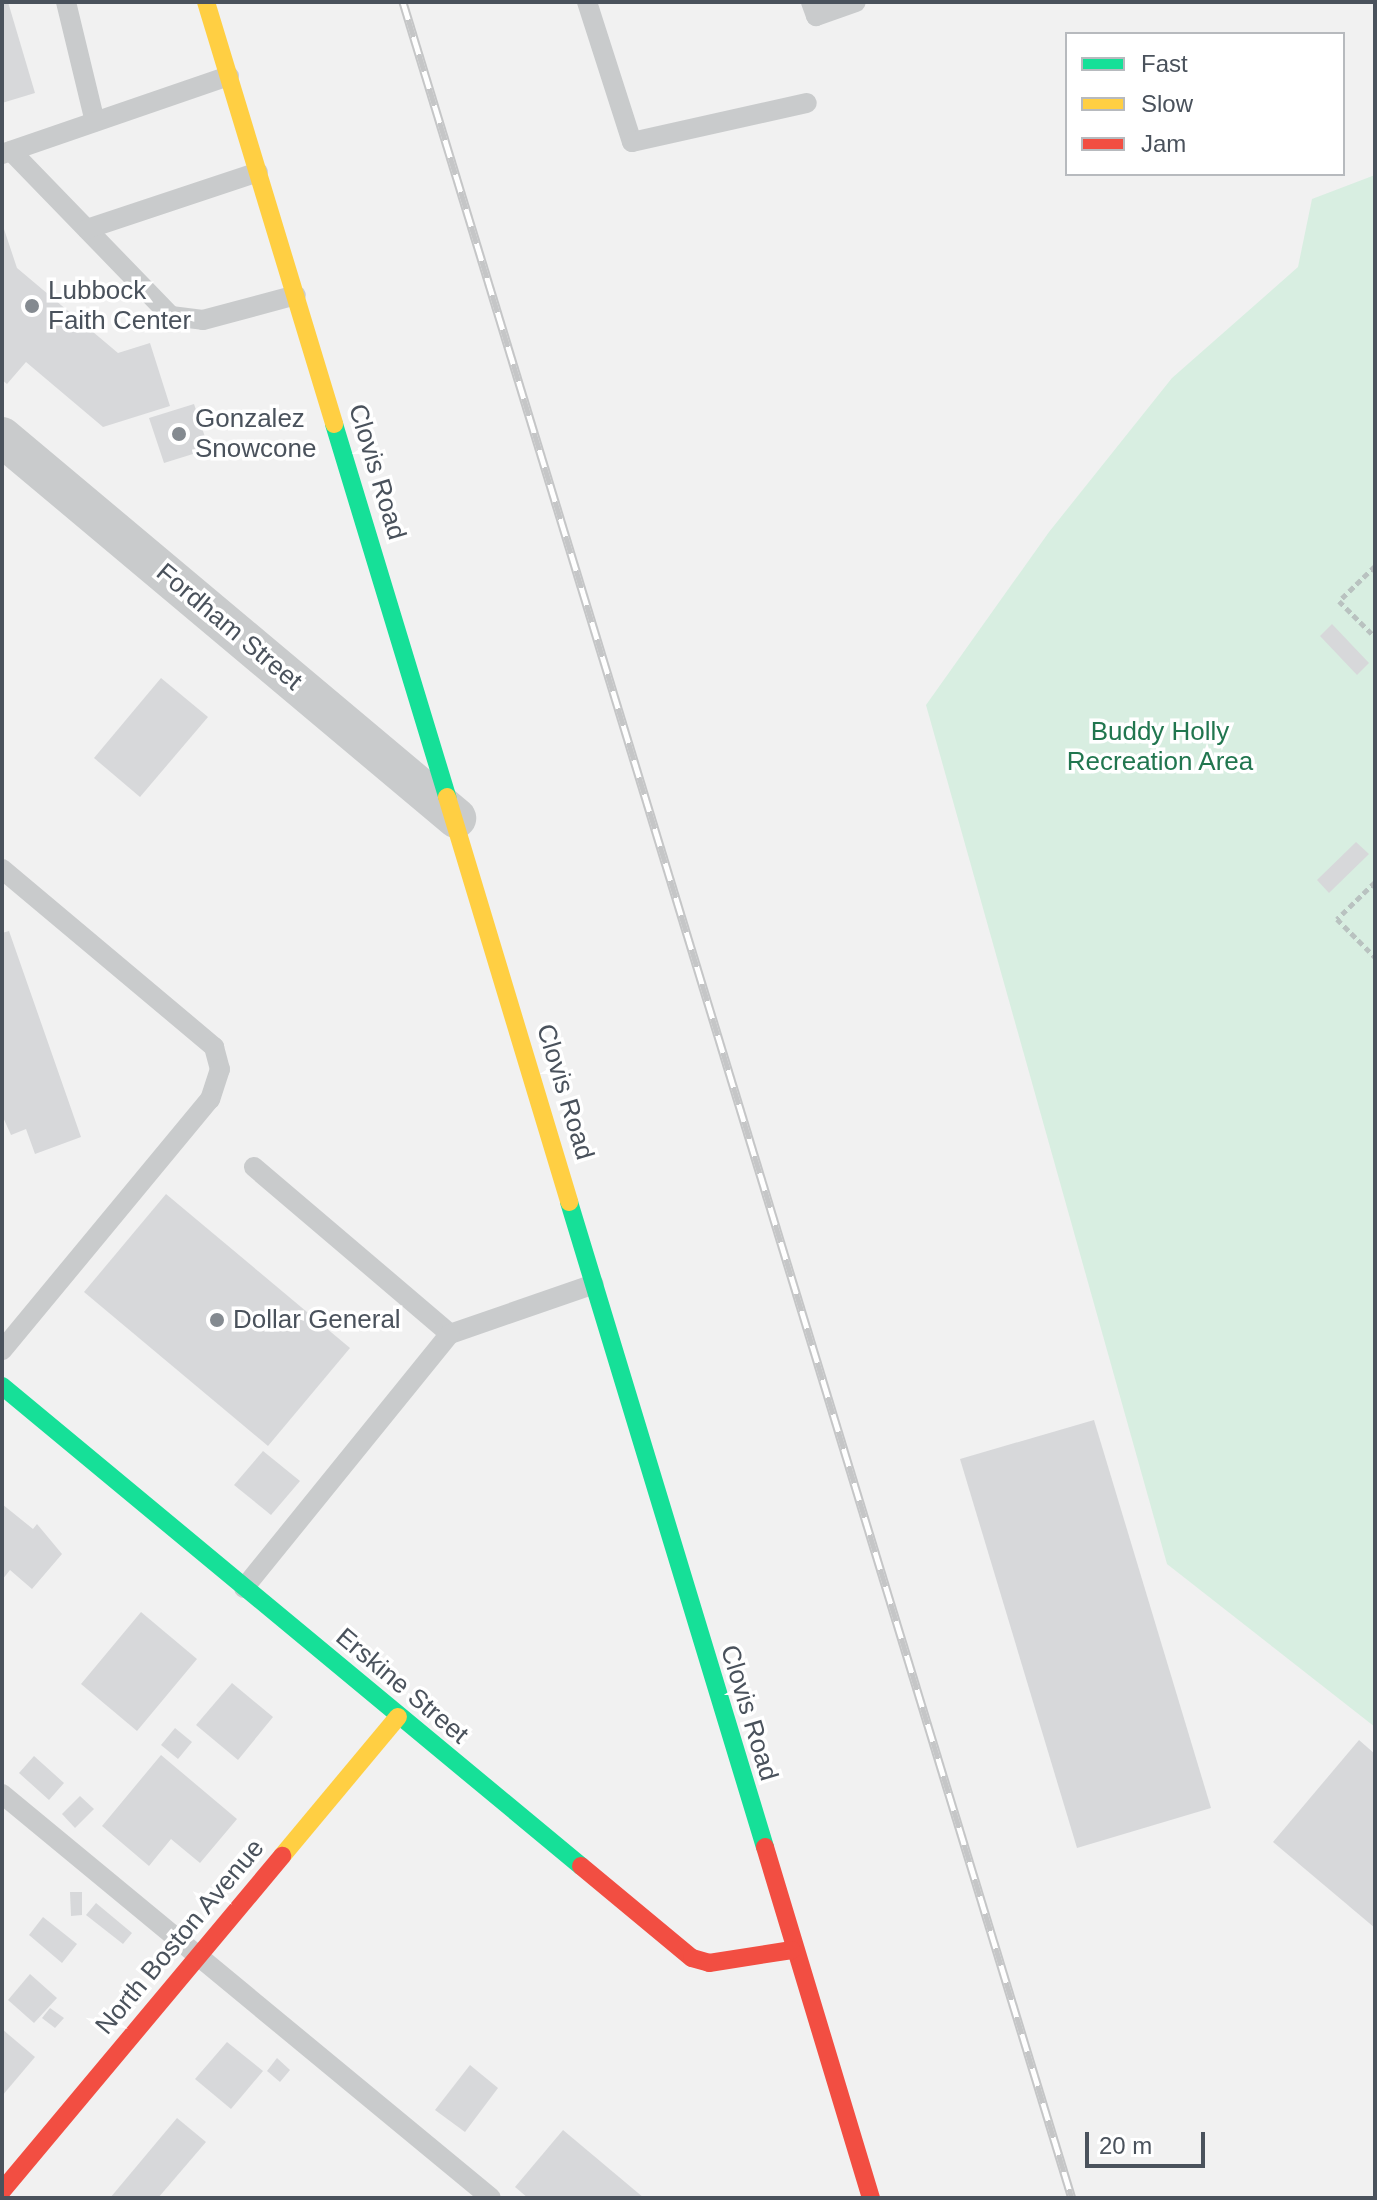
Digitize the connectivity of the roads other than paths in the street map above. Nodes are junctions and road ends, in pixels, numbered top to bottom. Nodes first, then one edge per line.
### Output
1 (66, 2) edge
2 (206, 2) edge
3 (587, 2) edge
4 (811, 2) edge
5 (856, 2) edge
6 (229, 76) junction
7 (807, 103) dead end
8 (95, 122) junction
9 (6, 153) edge
10 (258, 172) junction
11 (87, 229) junction
12 (296, 295) junction
13 (2, 437) edge
14 (456, 818) junction
15 (2, 869) edge
16 (254, 1167) dead end
17 (594, 1284) junction
18 (450, 1334) junction
19 (2, 1350) edge
20 (2, 1386) edge
21 (244, 1588) junction
22 (398, 1717) junction
23 (2, 1794) edge
24 (792, 1950) junction
25 (196, 1958) junction
26 (2, 2191) edge
27 (491, 2198) edge
28 (871, 2198) edge

1 - 8 lane
2 - 6 main road, Clovis Road
3 - 7 lane
4 - 5 lane
6 - 8 lane
6 - 10 main road, Clovis Road
8 - 9 lane
9 - 11 lane
10 - 11 lane
10 - 12 main road, Clovis Road
11 - 12 lane
12 - 14 main road, Clovis Road
13 - 14 street, Fordham Street
14 - 17 main road, Clovis Road
15 - 19 lane
16 - 18 lane
17 - 18 lane
17 - 24 main road, Clovis Road
18 - 21 lane
20 - 21 main road, Erskine Street
21 - 22 main road, Erskine Street
22 - 24 main road, Erskine Street
22 - 25 main road, North Boston Avenue
23 - 25 lane
24 - 28 main road, Clovis Road
25 - 26 main road, North Boston Avenue
25 - 27 lane

